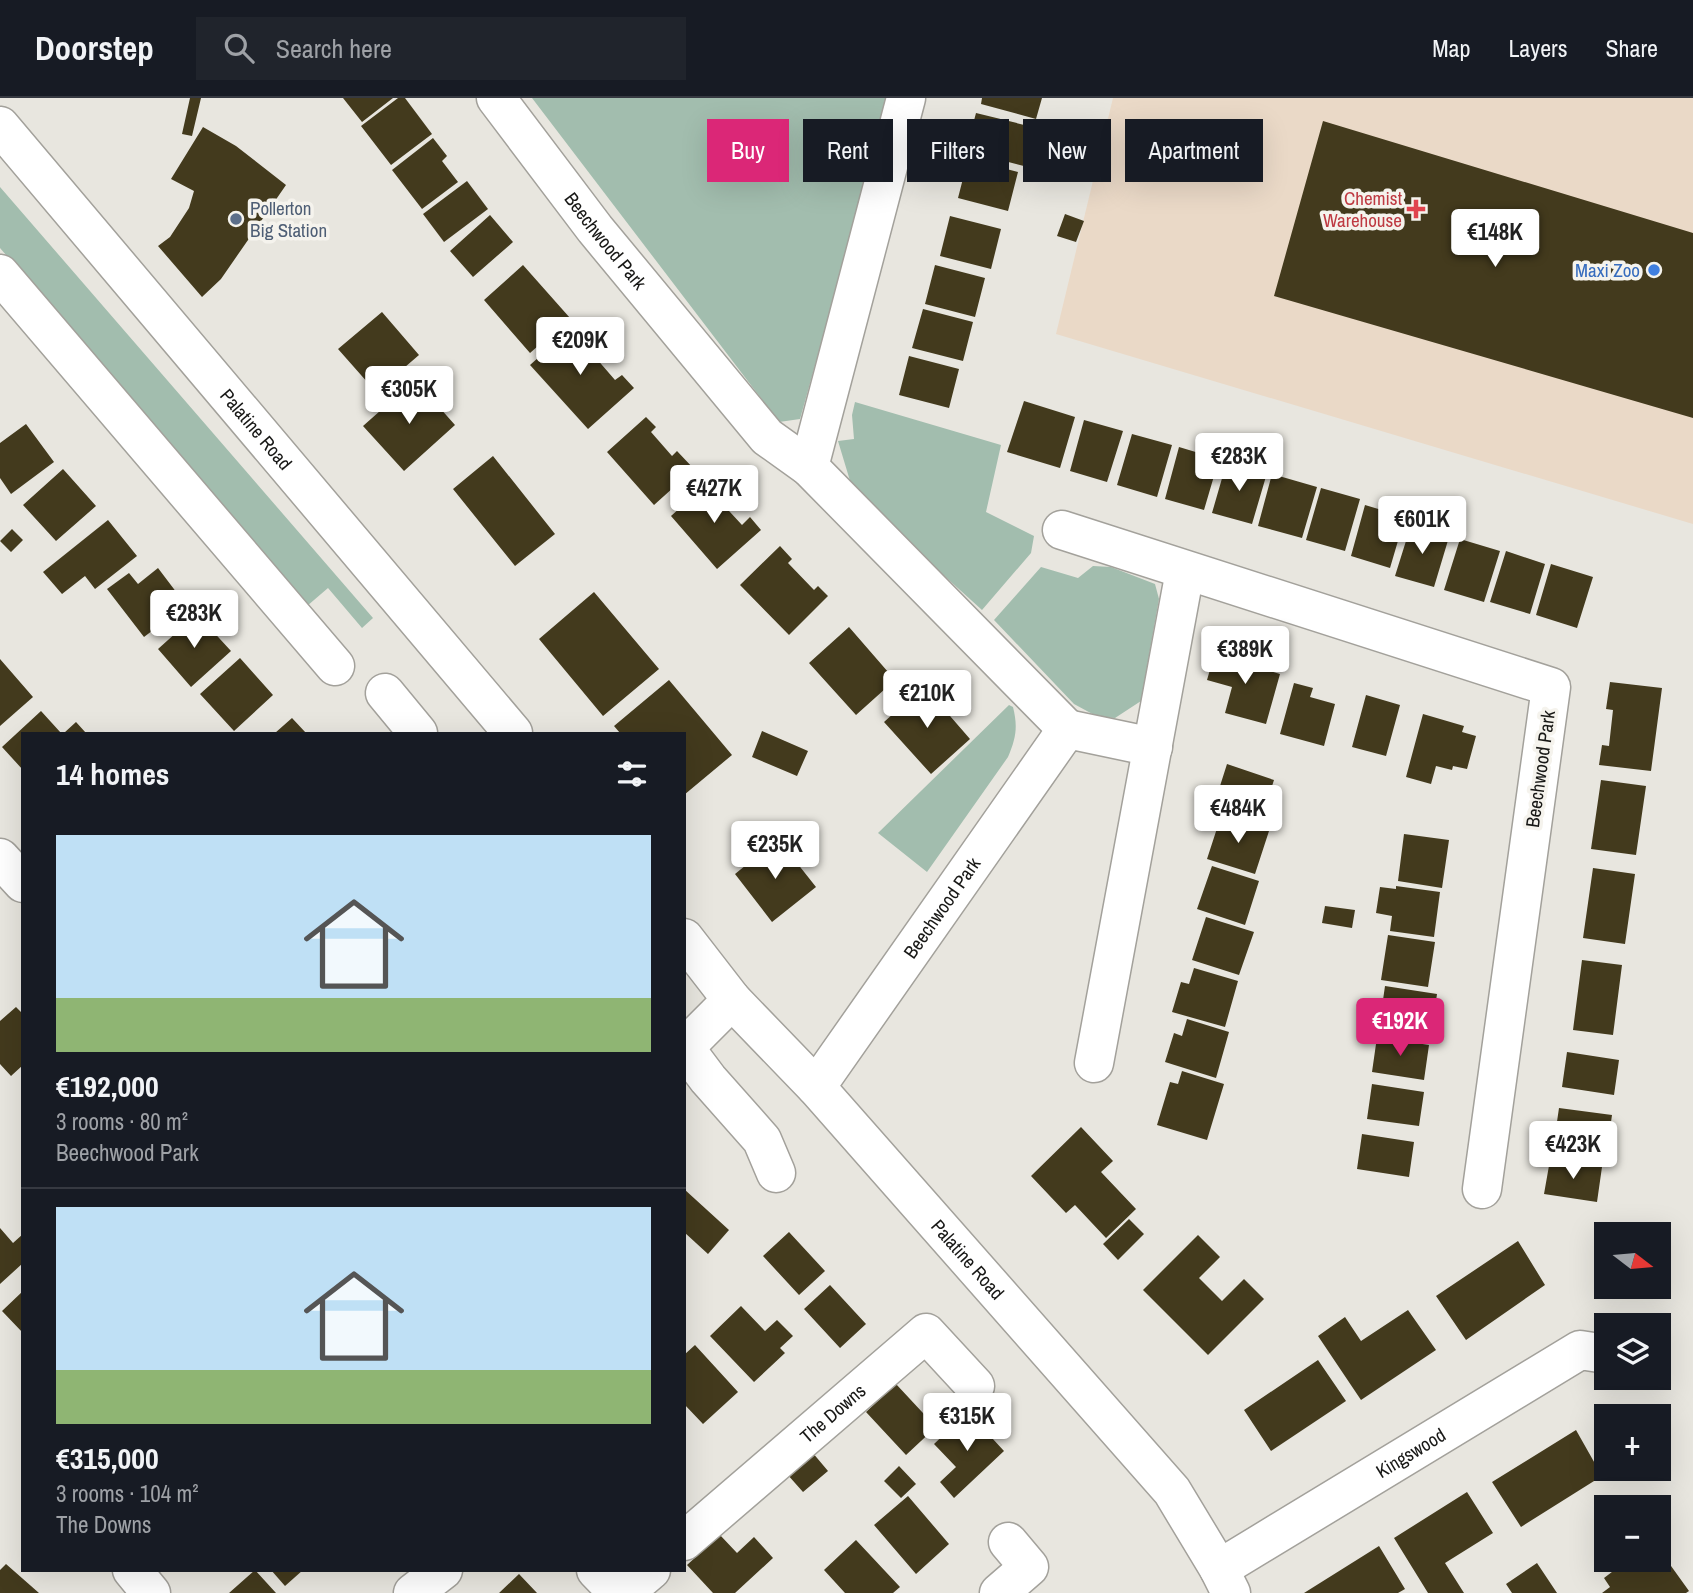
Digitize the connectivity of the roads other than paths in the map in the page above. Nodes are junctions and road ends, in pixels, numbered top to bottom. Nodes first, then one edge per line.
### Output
1 (496, 98) edge
2 (906, 98) edge
3 (0, 126) edge
4 (0, 274) edge
5 (809, 467) junction
6 (1062, 530) dead end
7 (1185, 571) junction
8 (335, 666) dead end
9 (385, 694) dead end
10 (1067, 729) junction
11 (417, 732) edge
12 (512, 732) edge
13 (1153, 747) junction
14 (0, 858) edge
15 (21, 881) edge
16 (686, 941) edge
17 (732, 1000) junction
18 (686, 1045) edge
19 (686, 1050) edge
20 (1094, 1063) dead end
21 (816, 1087) junction
22 (776, 1174) dead end
23 (1482, 1189) dead end
24 (1594, 1352) edge
25 (975, 1386) dead end
26 (686, 1539) edge
27 (1008, 1542) dead end
28 (134, 1572) edge
29 (440, 1572) edge
30 (598, 1572) edge
31 (649, 1572) edge
32 (1225, 1581) edge
33 (151, 1593) edge
34 (413, 1593) edge
35 (618, 1593) edge
36 (624, 1593) edge
37 (999, 1593) edge

1 - 5 street, Beechwood Park
2 - 5 street
3 - 12 street, Palatine Road
4 - 8 street
5 - 10 street, Beechwood Park
6 - 7 street, Beechwood Park
7 - 13 street
7 - 23 street, Beechwood Park
9 - 11 street
10 - 13 street
10 - 21 street, Beechwood Park
13 - 20 street
14 - 15 street
16 - 17 street, Palatine Road
17 - 18 street
17 - 21 street, Palatine Road
19 - 22 street
21 - 32 street, Palatine Road
24 - 32 street, Kingswood
25 - 26 street, The Downs
27 - 37 street
28 - 33 street
29 - 34 street
30 - 35 street
31 - 36 street

